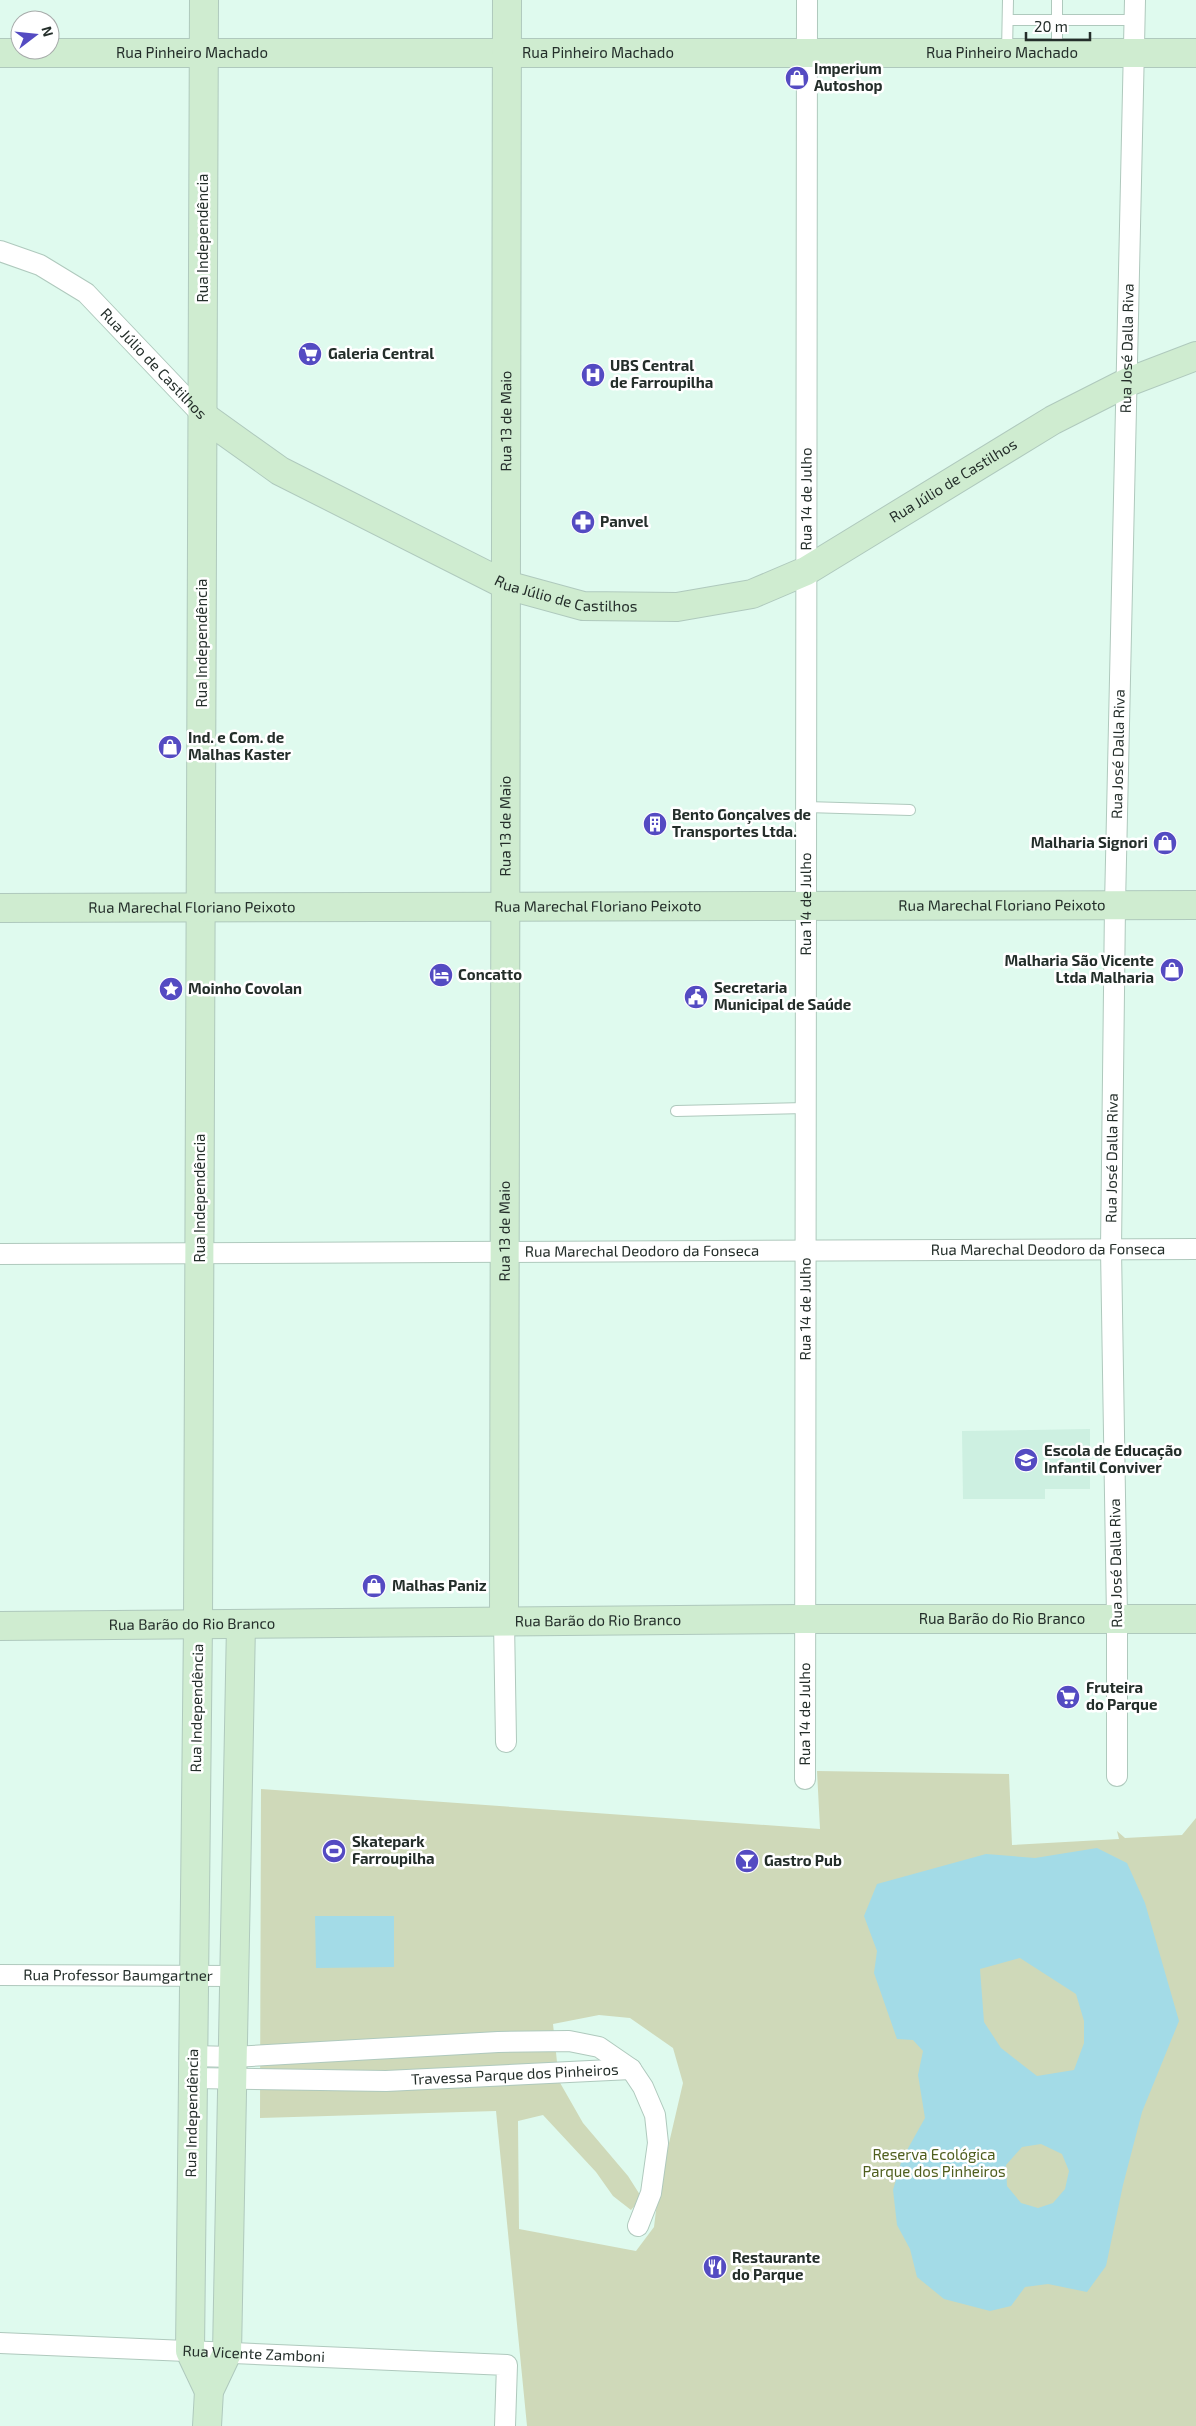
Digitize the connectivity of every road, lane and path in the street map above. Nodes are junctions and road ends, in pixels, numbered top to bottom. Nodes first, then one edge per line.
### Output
1 (204, 0) edge
2 (507, 0) edge
3 (807, 0) edge
4 (1008, 0) edge
5 (1057, 0) edge
6 (1135, 10) edge
7 (1058, 18) junction
8 (1008, 20) junction
9 (0, 53) edge
10 (204, 53) junction
11 (507, 53) junction
12 (807, 53) junction
13 (1007, 53) junction
14 (1057, 53) junction
15 (1135, 54) junction
16 (1196, 54) edge
17 (0, 251) edge
18 (1190, 355) edge
19 (1128, 382) junction
20 (203, 416) junction
21 (806, 571) junction
22 (506, 585) junction
23 (806, 807) junction
24 (910, 810) dead end
25 (806, 905) junction
26 (1115, 905) junction
27 (1196, 905) edge
28 (505, 906) junction
29 (201, 907) junction
30 (0, 908) edge
31 (806, 1108) junction
32 (676, 1111) dead end
33 (1111, 1249) junction
34 (1196, 1249) edge
35 (805, 1251) junction
36 (505, 1252) junction
37 (199, 1253) junction
38 (0, 1254) edge
39 (1117, 1618) junction
40 (805, 1619) junction
41 (1196, 1619) edge
42 (504, 1621) junction
43 (198, 1624) junction
44 (241, 1624) junction
45 (0, 1626) edge
46 (506, 1742) dead end
47 (1117, 1776) dead end
48 (805, 1779) dead end
49 (0, 1975) edge
50 (194, 1976) junction
51 (234, 1976) junction
52 (193, 2067) junction
53 (233, 2068) junction
54 (631, 2069) junction
55 (191, 2212) junction
56 (230, 2213) junction
57 (638, 2226) dead end
58 (0, 2343) edge
59 (190, 2351) junction
60 (227, 2353) junction
61 (209, 2391) junction
62 (207, 2426) edge
63 (505, 2426) edge

1 - 10 street, Rua Independência
2 - 11 street, Rua 13 de Maio
3 - 12 street, Rua 14 de Julho
4 - 8 lane
5 - 7 lane
6 - 7 lane
6 - 15 street, Rua José Dalla Riva
7 - 8 lane
7 - 14 lane
8 - 13 lane
9 - 10 street, Rua Pinheiro Machado
10 - 11 street, Rua Pinheiro Machado
10 - 20 street, Rua Independência
11 - 12 street, Rua Pinheiro Machado
11 - 22 street, Rua 13 de Maio
12 - 13 street, Rua Pinheiro Machado
12 - 21 street, Rua 14 de Julho
13 - 14 street, Rua Pinheiro Machado
14 - 15 street, Rua Pinheiro Machado
15 - 16 street, Rua Pinheiro Machado
15 - 19 street, Rua José Dalla Riva
17 - 20 street, Rua Júlio de Castilhos
18 - 19 street, Rua Júlio de Castilhos
19 - 21 street, Rua Júlio de Castilhos
19 - 26 street, Rua José Dalla Riva
20 - 22 street, Rua Júlio de Castilhos
20 - 29 street, Rua Independência
21 - 22 street, Rua Júlio de Castilhos
21 - 23 street, Rua 14 de Julho
22 - 28 street, Rua 13 de Maio
23 - 24 lane
23 - 25 street, Rua 14 de Julho
25 - 26 street, Rua Marechal Floriano Peixoto
25 - 28 street, Rua Marechal Floriano Peixoto
25 - 31 street, Rua 14 de Julho
26 - 27 street, Rua Marechal Floriano Peixoto
26 - 33 street, Rua José Dalla Riva
28 - 29 street, Rua Marechal Floriano Peixoto
28 - 36 street, Rua 13 de Maio
29 - 30 street, Rua Marechal Floriano Peixoto
29 - 37 street, Rua Independência
31 - 32 lane
31 - 35 street, Rua 14 de Julho
33 - 34 street, Rua Marechal Deodoro da Fonseca
33 - 35 street, Rua Marechal Deodoro da Fonseca
33 - 39 street, Rua José Dalla Riva
35 - 36 street, Rua Marechal Deodoro da Fonseca
35 - 40 street, Rua 14 de Julho
36 - 37 street, Rua Marechal Deodoro da Fonseca
36 - 42 street, Rua 13 de Maio
37 - 38 street, Rua Marechal Deodoro da Fonseca
37 - 43 street, Rua Independência
39 - 40 street, Rua Barão do Rio Branco
39 - 41 street, Rua Barão do Rio Branco
39 - 47 street, Rua José Dalla Riva
40 - 42 street, Rua Barão do Rio Branco
40 - 48 street, Rua 14 de Julho
42 - 44 street, Rua Barão do Rio Branco
42 - 46 street, Rua 13 de Maio
43 - 44 street, Rua Barão do Rio Branco
43 - 45 street, Rua Barão do Rio Branco
43 - 50 street, Rua Independência
44 - 51 street, Rua Independência
49 - 50 street, Rua Professor Baumgartner
50 - 51 street, Rua Professor Baumgartner
50 - 52 street, Rua Independência
51 - 53 street, Rua Independência
52 - 53 street, Travessa Parque dos Pinheiros
52 - 55 street, Rua Independência
53 - 54 street, Travessa Parque dos Pinheiros
53 - 54 street, Travessa Parque dos Pinheiros
53 - 56 street, Rua Independência
54 - 57 street
55 - 56 street
55 - 59 street, Rua Independência
56 - 60 street, Rua Independência
58 - 59 street, Rua Vicente Zamboni
59 - 60 street, Rua Vicente Zamboni
59 - 61 street, Rua Independência
60 - 61 street, Rua Independência
60 - 63 street, Rua Vicente Zamboni
61 - 62 street, Rua Independência

